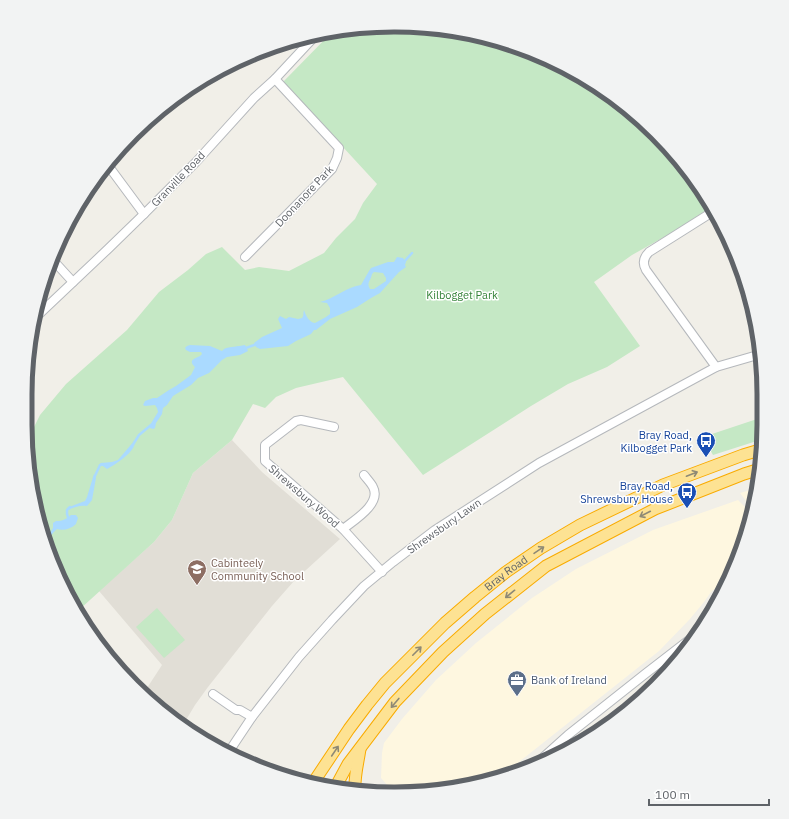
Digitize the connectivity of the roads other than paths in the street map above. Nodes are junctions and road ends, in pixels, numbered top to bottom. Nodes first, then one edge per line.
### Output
1 (307, 43) edge
2 (275, 79) junction
3 (111, 169) edge
4 (144, 214) junction
5 (709, 214) edge
6 (245, 257) dead end
7 (57, 264) edge
8 (73, 282) junction
9 (42, 312) edge
10 (755, 356) edge
11 (716, 367) junction
12 (334, 427) dead end
13 (756, 451) edge
14 (754, 471) edge
15 (364, 475) dead end
16 (343, 529) junction
17 (382, 572) junction
18 (681, 646) edge
19 (212, 694) dead end
20 (252, 717) junction
21 (361, 747) junction
22 (231, 748) edge
23 (548, 753) edge
24 (316, 778) edge
25 (338, 782) edge
26 (355, 785) edge

1 - 2 street, Granville Road
2 - 4 street, Granville Road
2 - 6 street, Doonanore Park
3 - 4 street
4 - 8 street, Granville Road
5 - 11 street
7 - 8 street
8 - 9 street, Granville Road
10 - 11 street, Shrewsbury Lawn
11 - 17 street, Shrewsbury Lawn
12 - 16 street, Shrewsbury Wood
24 -> 13 highway, Bray Road
14 -> 21 highway, Bray Road
15 - 16 street, Shrewsbury Wood
16 - 17 street, Shrewsbury Wood
17 - 20 street, Shrewsbury Lawn
18 - 23 street
19 - 20 street
20 - 22 street, Shrewsbury Lawn
21 - 25 highway, Bray Road
21 - 26 highway

